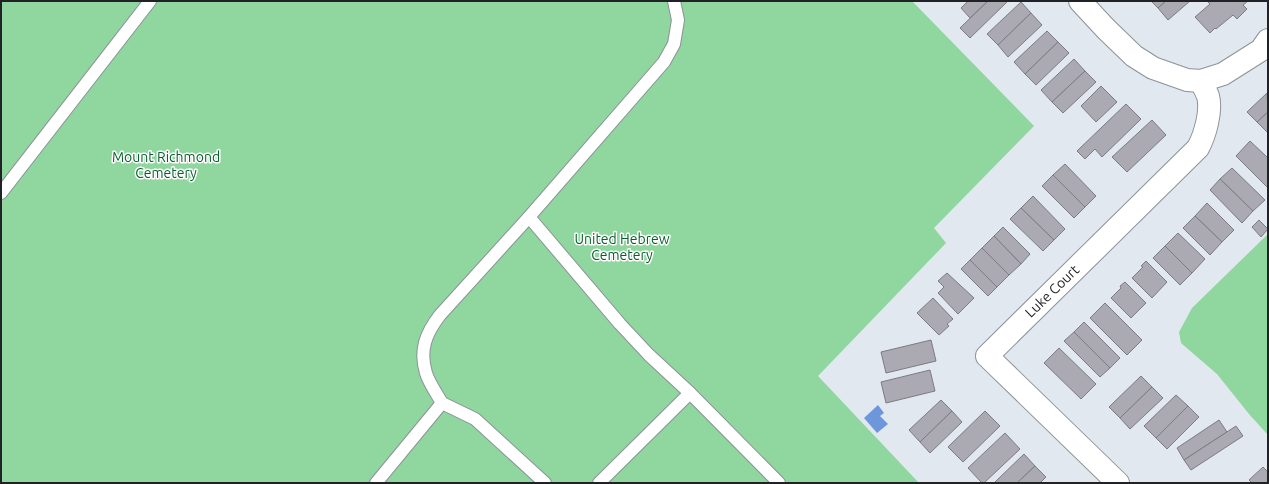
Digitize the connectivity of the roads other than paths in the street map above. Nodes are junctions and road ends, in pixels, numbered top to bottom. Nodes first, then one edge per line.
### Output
1 (150, 1) edge
2 (674, 1) edge
3 (1080, 1) edge
4 (1266, 49) edge
5 (1201, 81) junction
6 (1, 193) edge
7 (529, 217) junction
8 (690, 393) junction
9 (442, 403) junction
10 (376, 483) edge
11 (545, 483) edge
12 (599, 483) edge
13 (779, 483) edge
14 (1118, 483) edge

1 - 6 lane
2 - 7 lane
3 - 5 street
4 - 5 street
5 - 14 street, Luke Court
7 - 8 lane
7 - 9 lane
8 - 12 lane
8 - 13 lane
9 - 10 lane
9 - 11 lane

